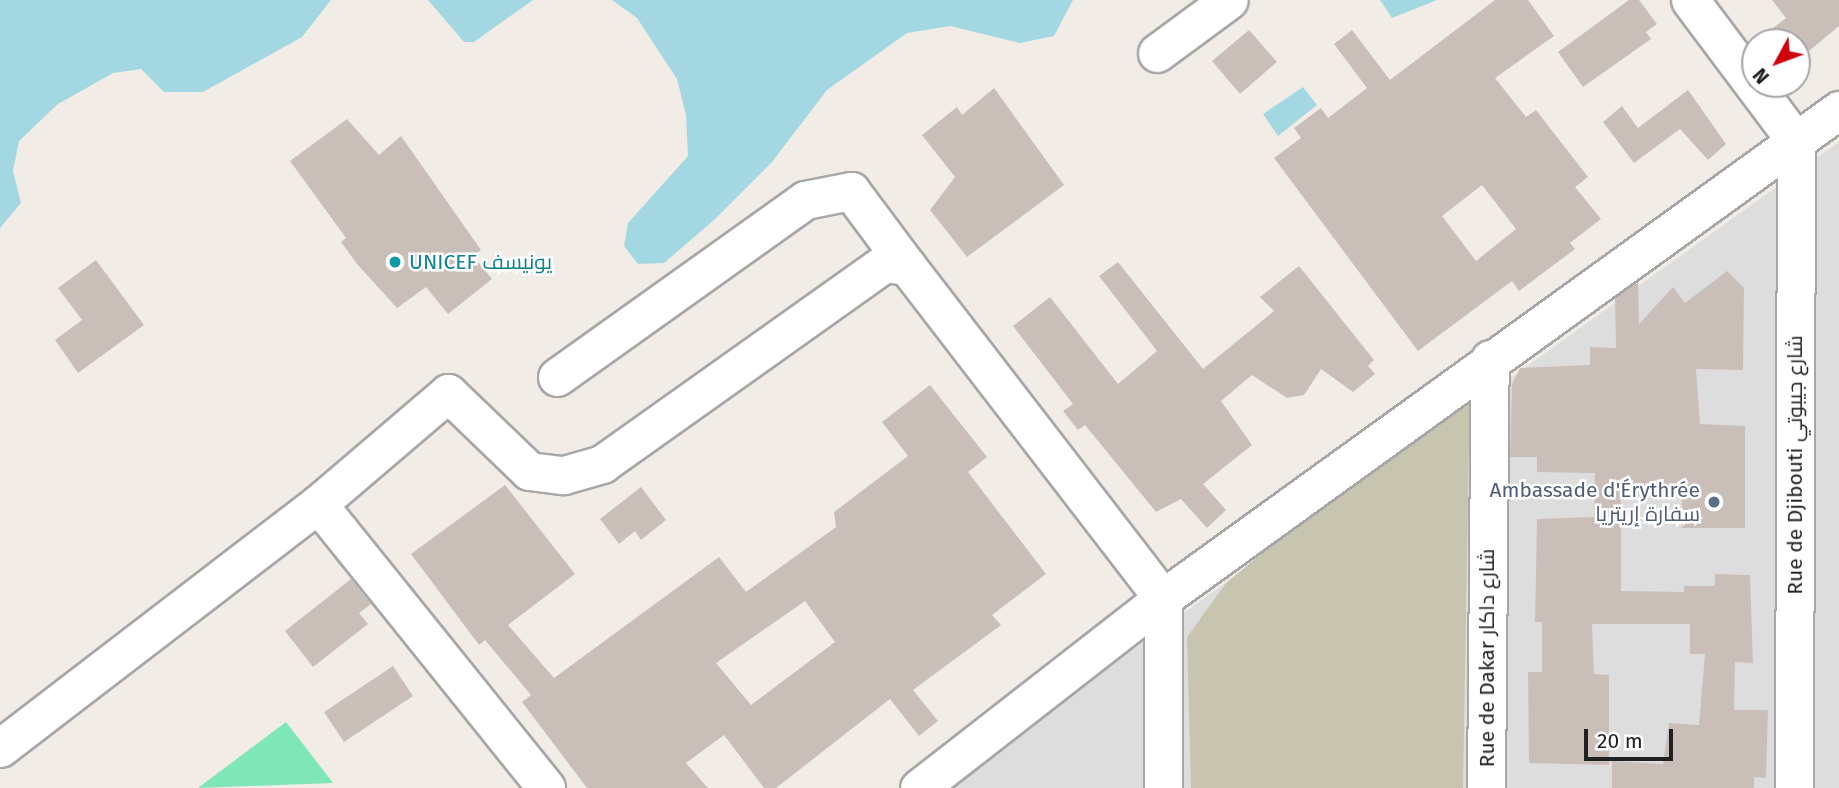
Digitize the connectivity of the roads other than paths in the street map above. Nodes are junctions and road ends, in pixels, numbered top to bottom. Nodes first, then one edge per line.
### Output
1 (1229, 0) edge
2 (1690, 0) edge
3 (1157, 53) dead end
4 (1839, 110) edge
5 (1796, 141) junction
6 (907, 266) junction
7 (1490, 359) junction
8 (557, 377) dead end
9 (318, 504) junction
10 (1163, 598) junction
11 (0, 748) edge
12 (546, 788) edge
13 (919, 788) edge
14 (1163, 788) edge
15 (1486, 788) edge
16 (1794, 788) edge

1 - 3 street
2 - 5 street
4 - 5 street
5 - 7 street
5 - 16 street, Rue de Djibouti شارع جيبوتي
6 - 8 street
6 - 9 street
6 - 10 street
7 - 10 street
7 - 15 street, Rue de Dakar شارع داكار
9 - 11 street
9 - 12 street
10 - 13 street
10 - 14 street

